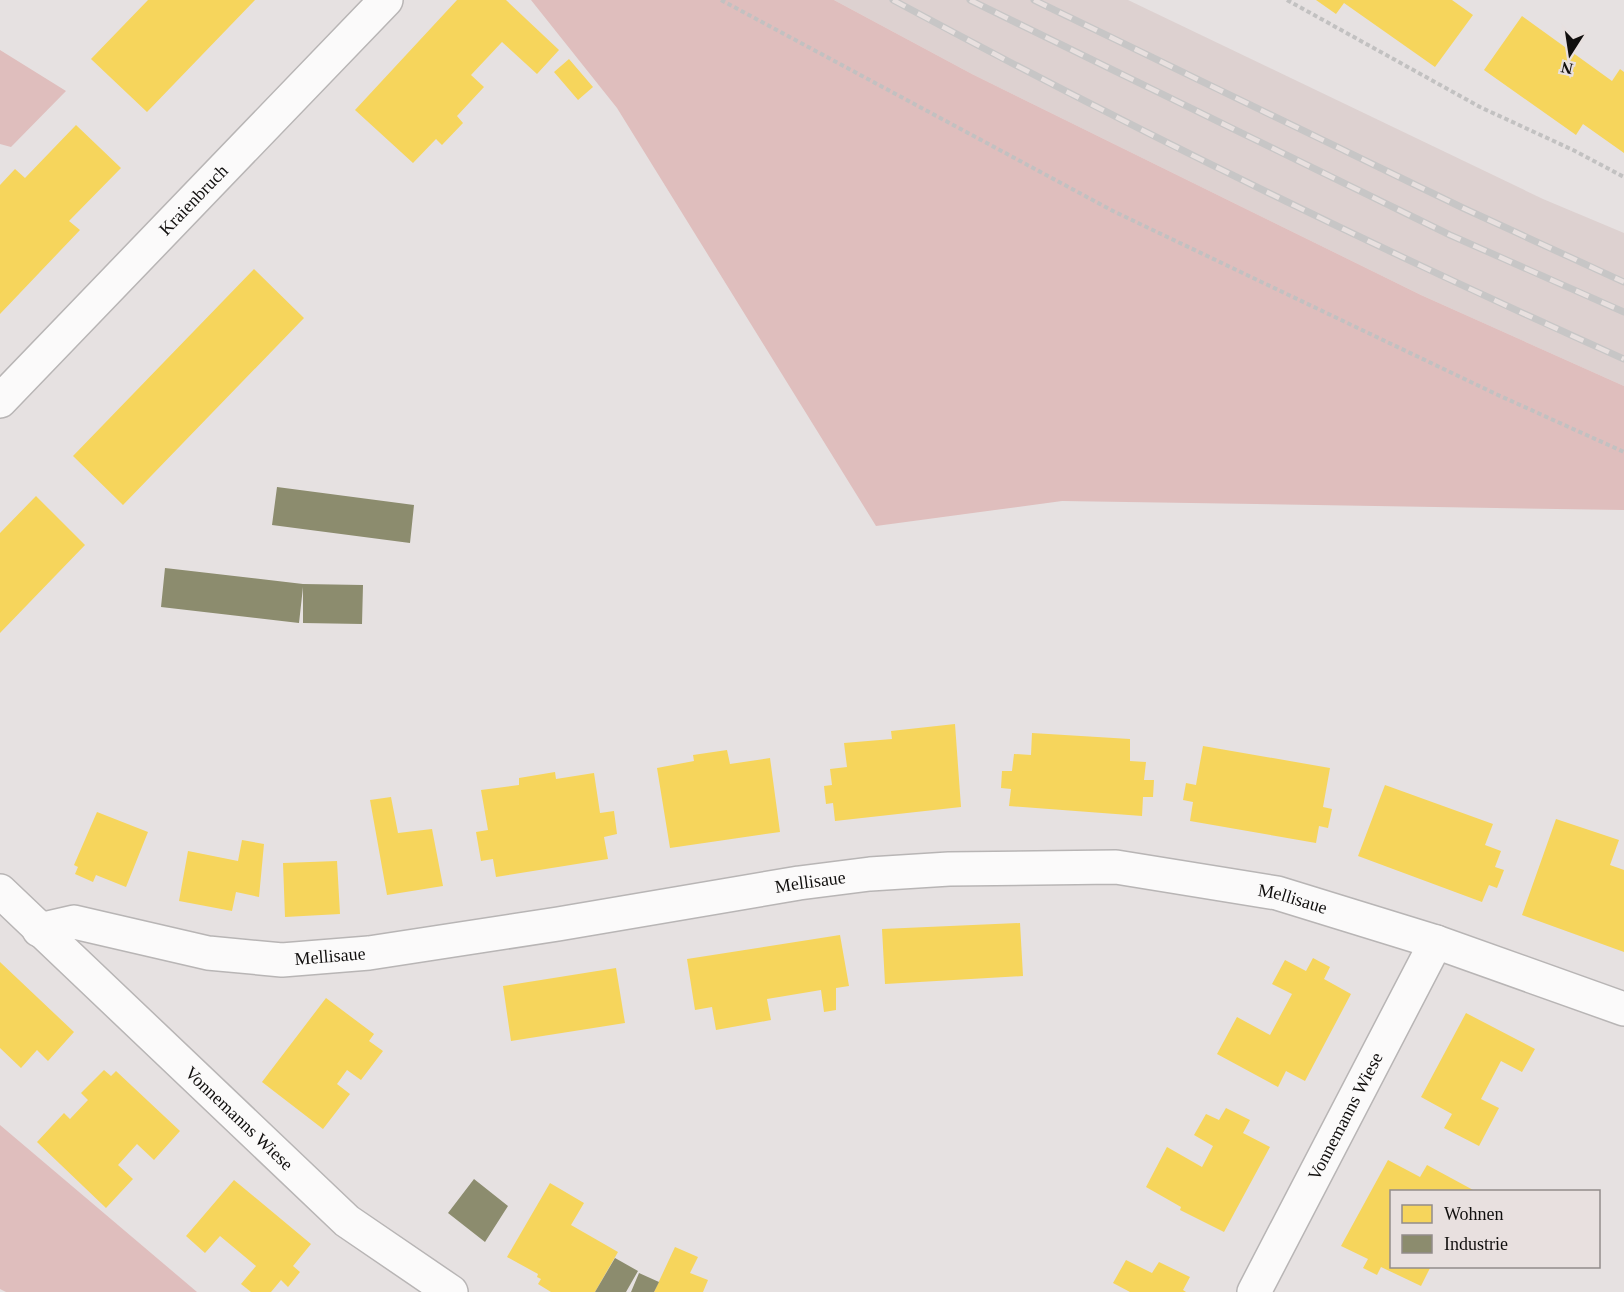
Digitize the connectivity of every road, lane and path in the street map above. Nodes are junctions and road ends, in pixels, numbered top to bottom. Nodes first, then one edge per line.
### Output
1 (386, 0) edge
2 (721, 0) edge
3 (1287, 0) edge
4 (1624, 177) edge
5 (0, 401) edge
6 (1624, 452) edge
7 (0, 891) edge
8 (39, 930) junction
9 (1437, 942) junction
10 (1624, 1009) edge
11 (451, 1292) edge
12 (1254, 1292) edge

1 - 5 street, Kraienbruch
2 - 6 path
3 - 4 path
7 - 8 street
8 - 9 street, Mellisaue
8 - 11 street, Vonnemanns Wiese
9 - 10 street, Mellisaue
9 - 12 street, Vonnemanns Wiese

